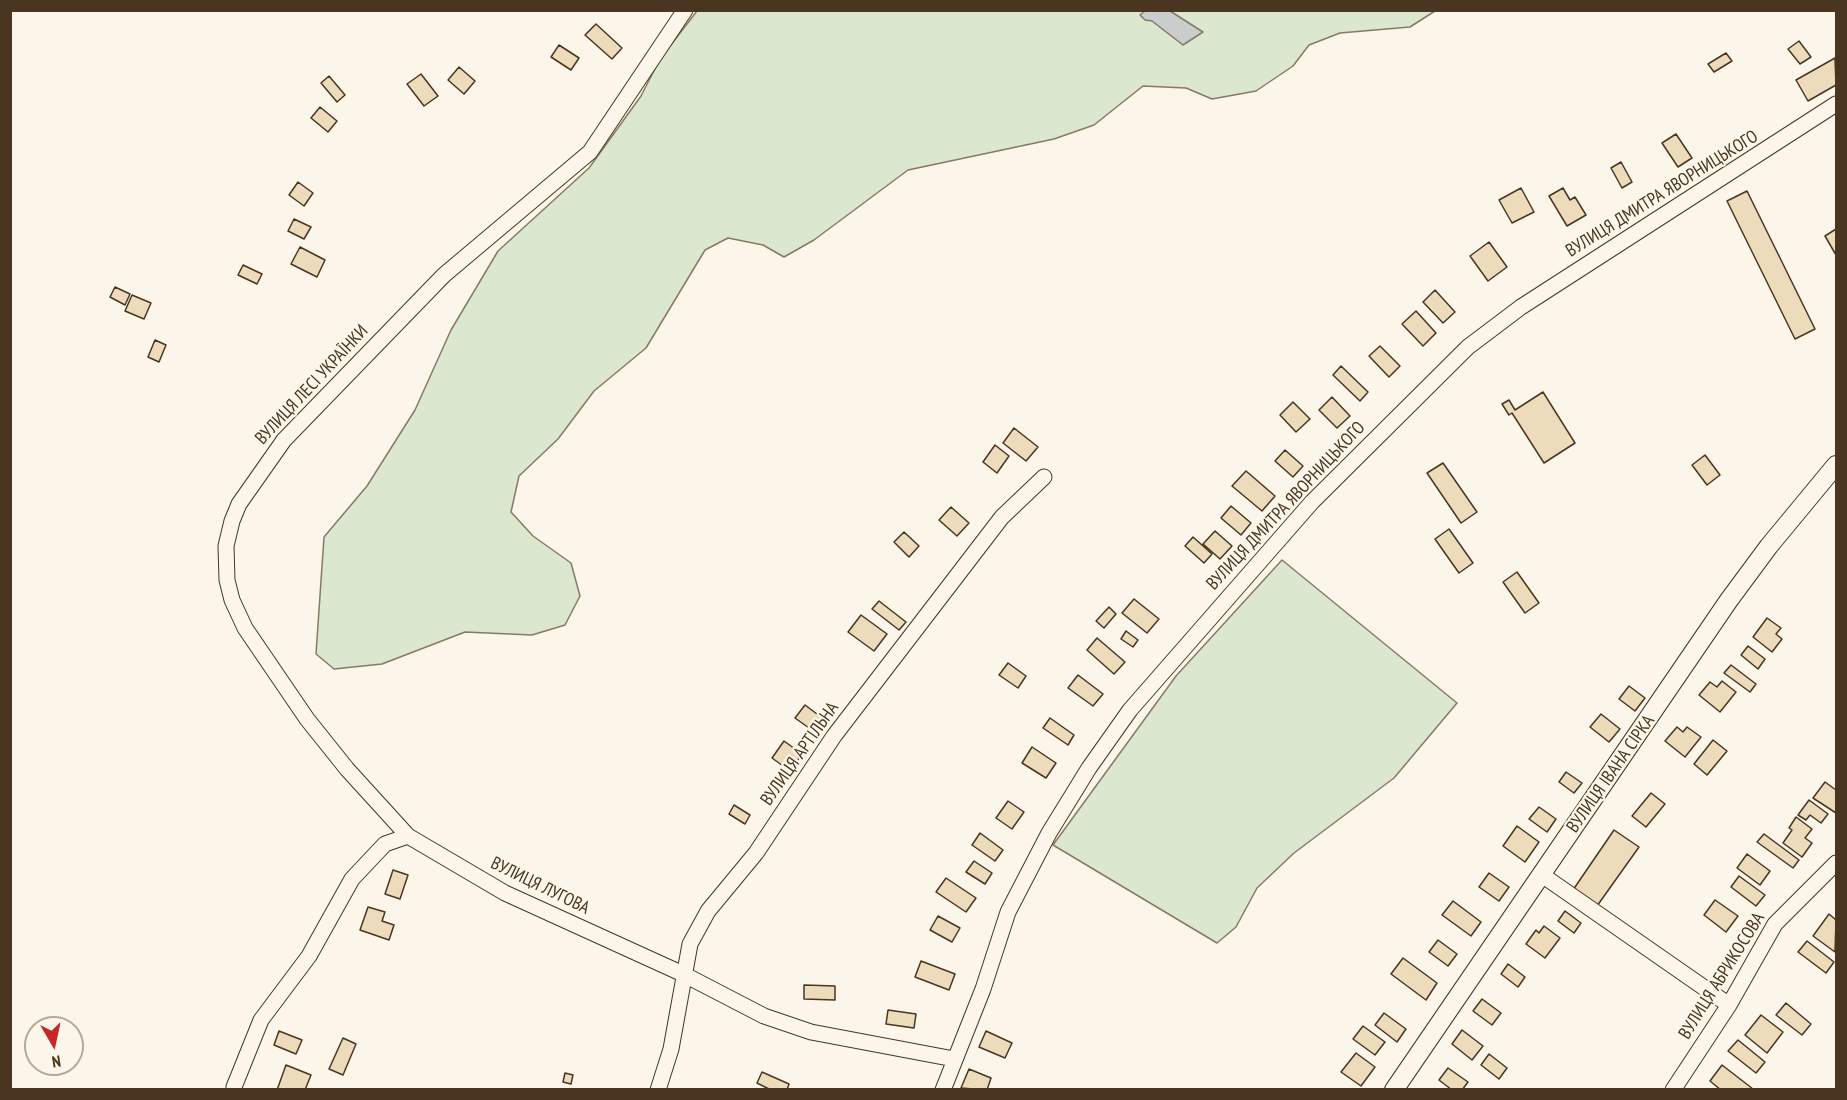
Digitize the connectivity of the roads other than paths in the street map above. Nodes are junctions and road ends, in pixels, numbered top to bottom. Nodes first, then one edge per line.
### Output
1 (685, 10) edge
2 (1836, 104) edge
3 (1836, 465) edge
4 (1044, 477) dead end
5 (408, 836) junction
6 (1836, 863) edge
7 (1542, 875) junction
8 (683, 974) junction
9 (1729, 1005) junction
10 (954, 1059) junction
11 (234, 1086) dead end
12 (658, 1089) edge
13 (943, 1089) edge
14 (1394, 1089) edge
15 (1673, 1089) edge

1 - 5 street, ВУЛИЦЯ ЛЕСІ УКРАЇНКИ
2 - 10 street, ВУЛИЦЯ ДМИТРА ЯВОРНИЦЬКОГО
3 - 7 street, ВУЛИЦЯ ІВАНА СІРКА
4 - 8 street, ВУЛИЦЯ АРТІЛЬНА
5 - 8 street, ВУЛИЦЯ ЛУГОВА
5 - 11 street
6 - 9 street, ВУЛИЦЯ АБРИКОСОВА
7 - 9 street
7 - 14 street, ВУЛИЦЯ ІВАНА СІРКА
8 - 10 street, ВУЛИЦЯ ЛУГОВА
8 - 12 street, ВУЛИЦЯ АРТІЛЬНА
9 - 15 street, ВУЛИЦЯ АБРИКОСОВА
10 - 13 street, ВУЛИЦЯ ДМИТРА ЯВОРНИЦЬКОГО

